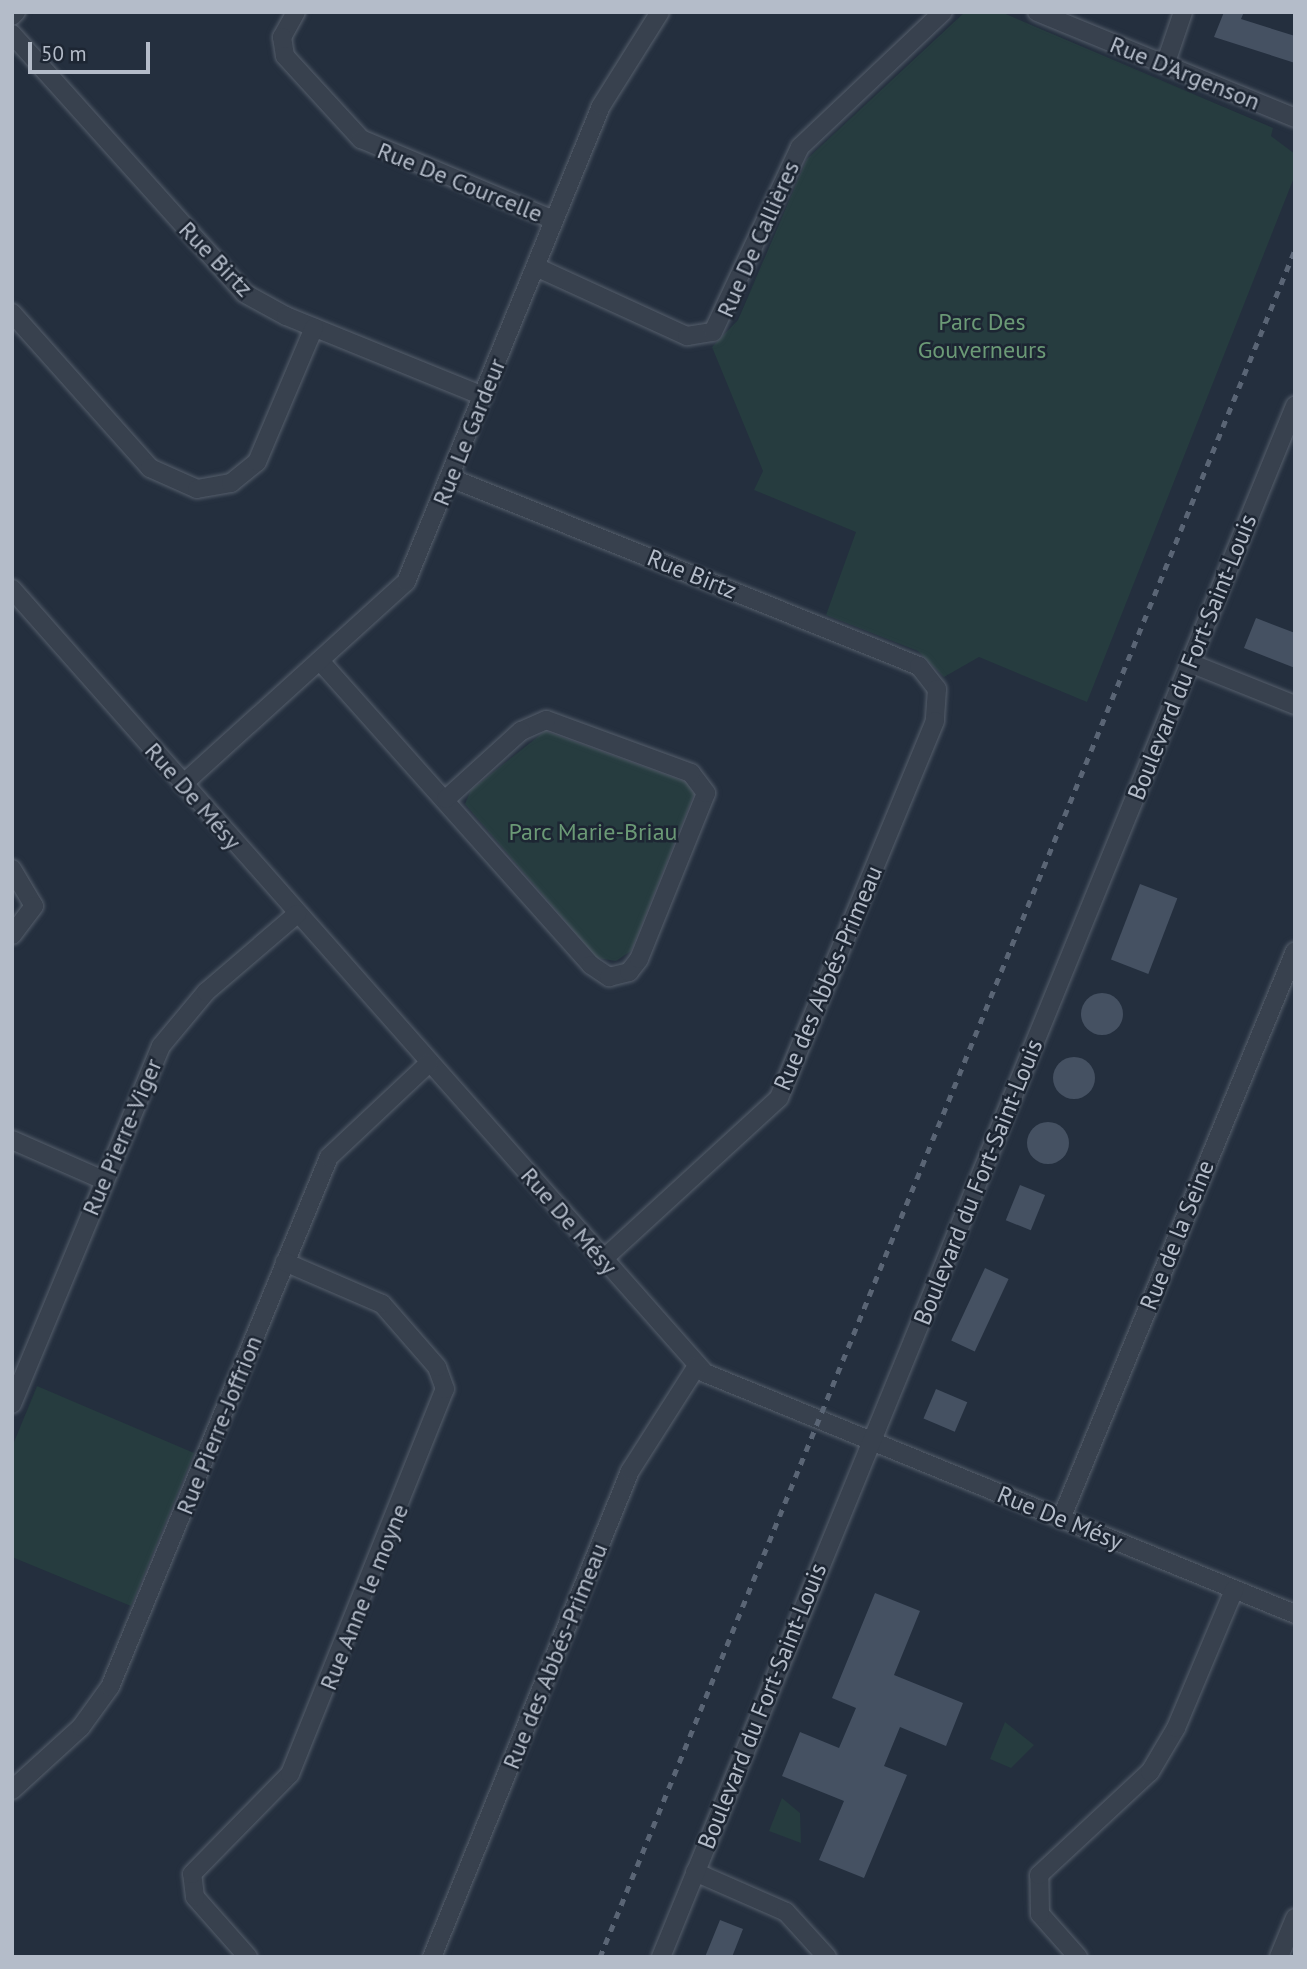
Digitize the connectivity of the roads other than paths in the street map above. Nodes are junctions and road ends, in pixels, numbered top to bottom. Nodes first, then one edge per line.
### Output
1 (16, 12) edge
2 (296, 12) edge
3 (660, 12) edge
4 (943, 12) edge
5 (1037, 12) edge
6 (1183, 12) edge
7 (12, 16) edge
8 (12, 34) edge
9 (1165, 65) junction
10 (1295, 118) edge
11 (554, 220) junction
12 (536, 267) junction
13 (12, 313) edge
14 (314, 328) junction
15 (483, 396) junction
16 (1295, 406) edge
17 (452, 478) junction
18 (12, 589) edge
19 (321, 662) junction
20 (1190, 663) junction
21 (929, 675) joint
22 (1295, 705) edge
23 (183, 784) junction
24 (446, 799) junction
25 (12, 869) edge
26 (297, 914) junction
27 (12, 935) edge
28 (1295, 951) edge
29 (429, 1063) junction
30 (12, 1140) edge
31 (103, 1180) junction
32 (603, 1259) junction
33 (285, 1262) junction
34 (20, 1362) edge
35 (697, 1366) junction
36 (12, 1404) edge
37 (871, 1442) junction
38 (1061, 1518) junction
39 (1234, 1590) junction
40 (1295, 1614) edge
41 (12, 1790) edge
42 (695, 1872) junction
43 (1295, 1918) edge
44 (248, 1957) edge
45 (432, 1957) edge
46 (661, 1957) edge
47 (827, 1957) edge
48 (1078, 1957) edge
49 (1279, 1957) edge

1 - 7 street
2 - 11 street, Rue De Courcelle
3 - 11 street, Rue Le Gardeur
4 - 12 street, Rue De Callières
5 - 9 street, Rue D'Argenson
6 - 9 street
8 - 14 street, Rue Birtz
9 - 10 street, Rue D'Argenson
11 - 12 street, Rue Le Gardeur
12 - 15 street, Rue Le Gardeur
13 - 14 street
14 - 15 street, Rue Birtz
15 - 17 street, Rue Le Gardeur
16 - 20 street, Boulevard du Fort-Saint-Louis
17 - 19 street, Rue Le Gardeur
17 - 21 street, Rue Birtz
18 - 23 street, Rue De Mésy
19 - 23 street, Rue Le Gardeur
19 - 24 street
20 - 22 street
20 - 37 street, Boulevard du Fort-Saint-Louis
21 - 32 street, Rue des Abbés-Primeau
23 - 26 street, Rue De Mésy
24 - 24 street
25 - 27 street
26 - 29 street, Rue De Mésy
26 - 31 street, Rue Pierre-Viger
28 - 38 street, Rue de la Seine
29 - 32 street, Rue De Mésy
29 - 33 street, Rue Pierre-Joffrion
30 - 31 street
31 - 34 street, Rue Pierre-Viger
32 - 35 street, Rue De Mésy
33 - 41 street, Rue Pierre-Joffrion
33 - 44 street, Rue Anne le moyne
34 - 36 street, Rue Pierre-Viger
35 - 37 street, Rue De Mésy
35 - 45 street, Rue des Abbés-Primeau
37 - 38 street, Rue De Mésy
37 - 42 street, Boulevard du Fort-Saint-Louis
38 - 39 street, Rue De Mésy
39 - 40 street, Rue De Mésy
39 - 48 street
42 - 46 street, Boulevard du Fort-Saint-Louis
42 - 47 street
43 - 49 street

